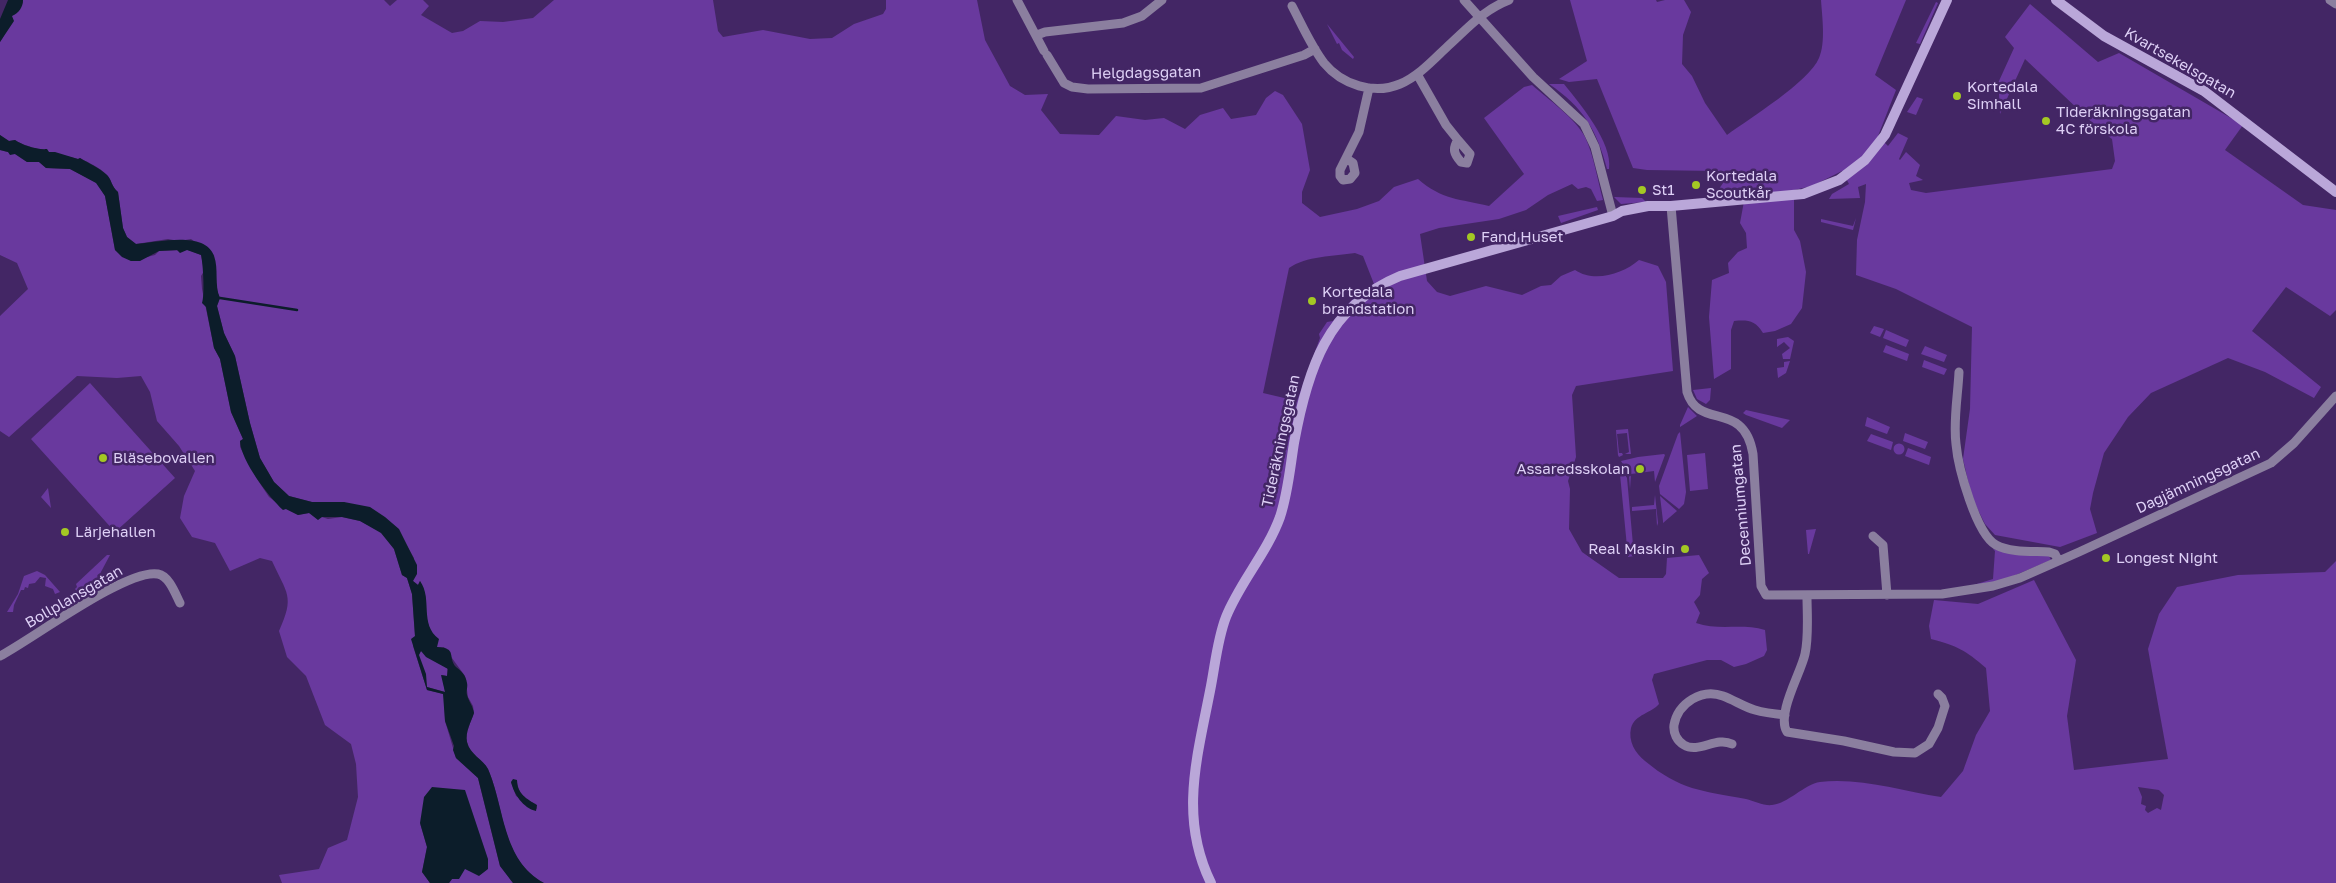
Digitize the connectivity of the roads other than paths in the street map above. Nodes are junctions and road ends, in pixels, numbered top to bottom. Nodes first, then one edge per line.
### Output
1 (1017, 0) edge
2 (1162, 0) edge
3 (1464, 0) edge
4 (1509, 0) edge
5 (1947, 0) edge
6 (2056, 0) edge
7 (2330, 0) edge
8 (2336, 4) edge
9 (1292, 6) dead end
10 (1479, 16) junction
11 (1037, 35) junction
12 (1315, 49) junction
13 (1417, 74) junction
14 (1369, 88) junction
15 (1458, 140) dead end
16 (1347, 159) dead end
17 (2336, 192) edge
18 (1671, 206) junction
19 (1613, 216) junction
20 (1959, 372) dead end
21 (2336, 396) edge
22 (1873, 536) dead end
23 (2079, 552) joint
24 (2058, 560) junction
25 (1887, 595) junction
26 (1806, 596) junction
27 (180, 603) dead end
28 (0, 656) edge
29 (1938, 694) dead end
30 (1785, 715) junction
31 (1732, 744) dead end
32 (1211, 883) edge

1 - 11 street, Helgdagsgatan
2 - 11 street
3 - 10 street
4 - 10 street
5 - 18 street, Tideräkningsgatan
6 - 17 street, Kvartsekelsgatan
7 - 8 street
9 - 12 street
10 - 13 street
10 - 19 street
11 - 12 street, Helgdagsgatan
12 - 14 street
13 - 14 street
13 - 15 street
14 - 16 street
18 - 19 street, Tideräkningsgatan
18 - 26 street, Decenniumgatan
19 - 32 street, Tideräkningsgatan
20 - 24 street
21 - 23 street, Dagjämningsgatan
22 - 25 street
23 - 24 street, Decenniumgatan
24 - 25 street, Decenniumgatan
25 - 26 street, Decenniumgatan
26 - 30 street
27 - 28 street, Bollplansgatan
29 - 30 street
30 - 31 street

